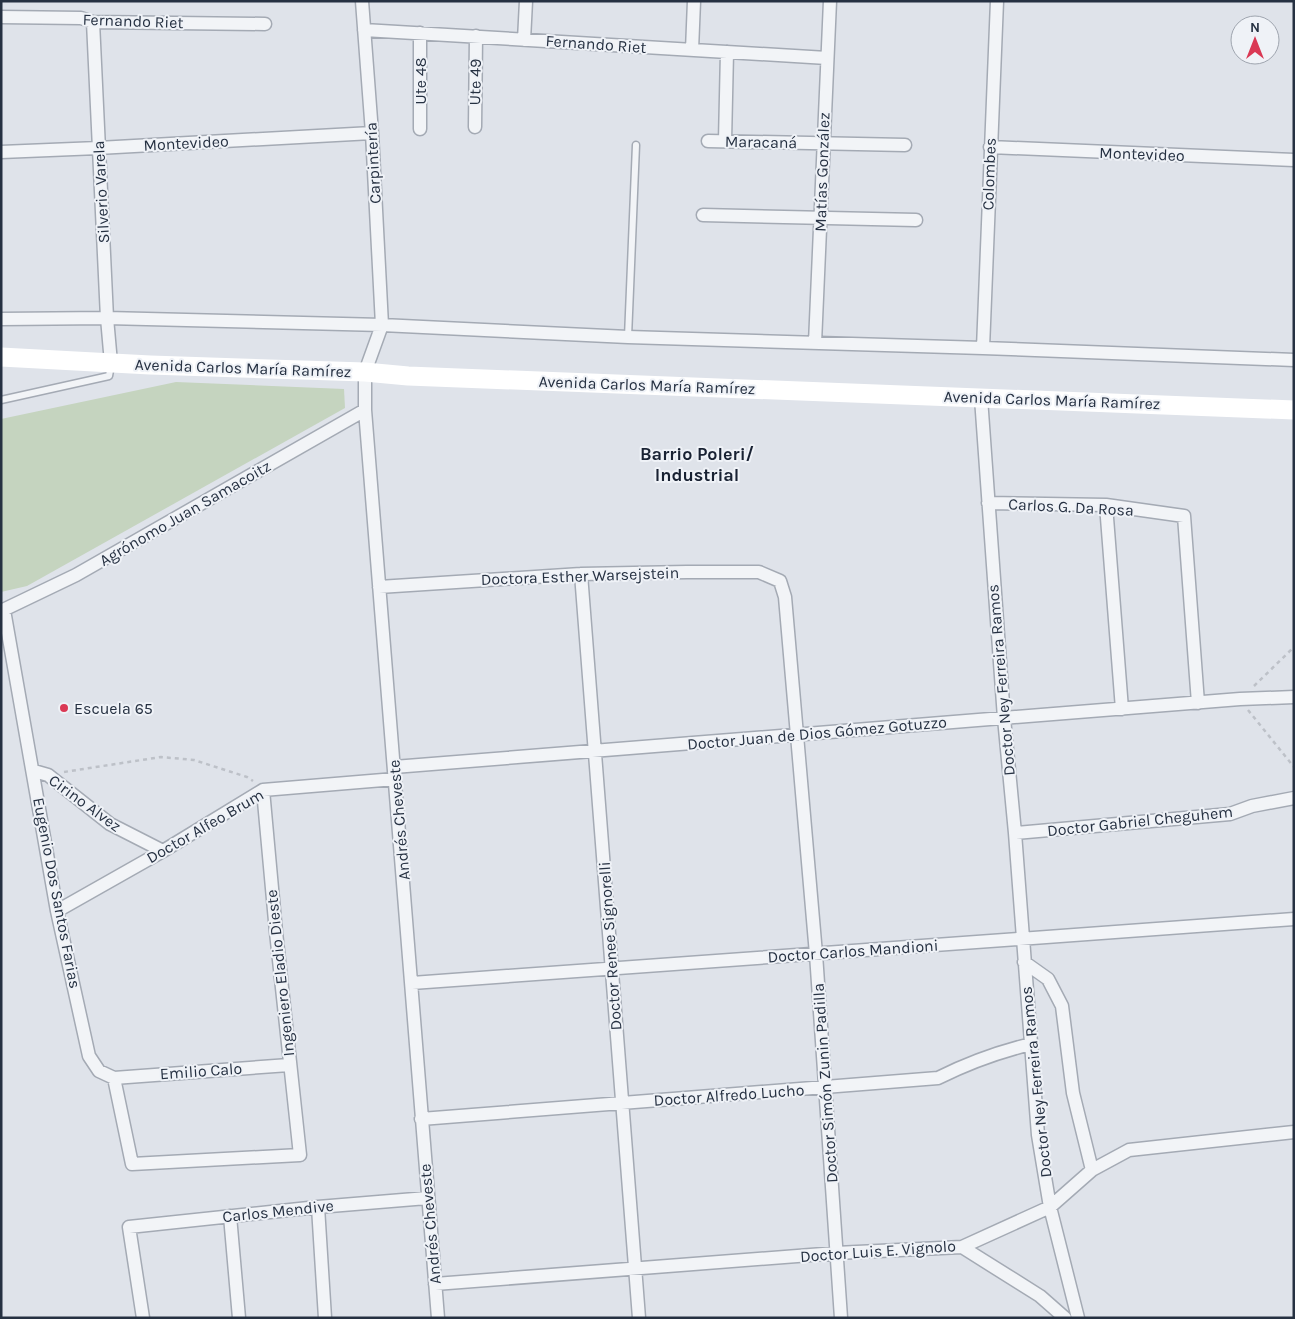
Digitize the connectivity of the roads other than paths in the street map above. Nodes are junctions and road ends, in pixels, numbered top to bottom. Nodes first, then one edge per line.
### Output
1 (362, 1) edge
2 (526, 1) edge
3 (694, 1) edge
4 (830, 1) edge
5 (997, 1) edge
6 (1, 17) edge
7 (93, 22) junction
8 (265, 24) dead end
9 (364, 30) junction
10 (420, 33) junction
11 (476, 36) junction
12 (524, 40) junction
13 (692, 50) junction
14 (727, 52) junction
15 (827, 58) junction
16 (474, 127) dead end
17 (420, 129) dead end
18 (372, 133) junction
19 (708, 141) dead end
20 (725, 141) junction
21 (823, 143) junction
22 (636, 145) dead end
23 (905, 145) dead end
24 (990, 147) junction
25 (98, 148) junction
26 (1, 152) edge
27 (1294, 160) edge
28 (703, 215) dead end
29 (820, 218) junction
30 (916, 220) dead end
31 (107, 318) junction
32 (1, 319) edge
33 (382, 325) junction
34 (628, 337) junction
35 (815, 343) junction
36 (983, 348) junction
37 (1, 357) edge
38 (1294, 360) edge
39 (111, 363) junction
40 (365, 372) junction
41 (980, 398) junction
42 (1, 400) edge
43 (365, 410) junction
44 (1294, 410) edge
45 (988, 503) junction
46 (1106, 505) junction
47 (581, 574) junction
48 (780, 581) joint
49 (379, 587) junction
50 (3, 610) edge
51 (1294, 697) edge
52 (1198, 703) junction
53 (1122, 709) junction
54 (1004, 718) junction
55 (796, 735) junction
56 (595, 751) junction
57 (34, 771) junction
58 (395, 773) junction
59 (263, 790) junction
60 (1294, 798) edge
61 (1014, 833) junction
62 (163, 851) junction
63 (57, 911) junction
64 (1294, 919) edge
65 (1022, 939) junction
66 (816, 954) junction
67 (1024, 962) junction
68 (612, 969) junction
69 (412, 983) junction
70 (1031, 1044) junction
71 (289, 1065) junction
72 (114, 1078) junction
73 (825, 1087) junction
74 (622, 1103) junction
75 (422, 1119) junction
76 (1294, 1132) edge
77 (1092, 1170) junction
78 (427, 1198) junction
79 (318, 1207) junction
80 (1050, 1207) junction
81 (230, 1216) junction
82 (962, 1246) junction
83 (836, 1253) junction
84 (634, 1268) junction
85 (435, 1284) junction
86 (143, 1318) edge
87 (239, 1318) edge
88 (324, 1318) edge
89 (438, 1318) edge
90 (638, 1318) edge
91 (841, 1318) edge
92 (1065, 1318) edge
93 (1078, 1318) edge

1 - 9 street, Carpintería
2 - 12 street
3 - 13 street
4 - 15 street, Matías González
5 - 24 street, Colombes
6 - 7 street, Fernando Riet
7 - 8 street, Fernando Riet
7 - 25 street, Silverio Varela
9 - 10 street, Fernando Riet
9 - 18 street, Carpintería
10 - 11 street, Fernando Riet
10 - 17 street, Ute 48
11 - 12 street, Fernando Riet
11 - 16 street, Ute 49
12 - 13 street, Fernando Riet
13 - 14 street, Fernando Riet
14 - 15 street, Fernando Riet
14 - 20 street
15 - 21 street, Matías González
18 - 25 street, Montevideo
18 - 33 street, Carpintería
19 - 20 street, Maracaná
20 - 21 street, Maracaná
21 - 23 street, Maracaná
21 - 29 street, Matías González
22 - 34 lane
24 - 27 street, Montevideo
24 - 36 street, Colombes
25 - 26 street, Montevideo
25 - 31 street, Silverio Varela
28 - 29 street
29 - 30 street
29 - 35 street, Matías González
31 - 32 street
31 - 33 street
31 - 39 street, Silverio Varela
33 - 34 street
33 - 40 street, Andrés Cheveste
34 - 35 street
35 - 36 street
36 - 38 street
37 - 39 street, Avenida Carlos María Ramírez
39 - 40 street, Avenida Carlos María Ramírez
39 - 42 lane
40 - 41 street, Avenida Carlos María Ramírez
40 - 43 street, Andrés Cheveste
41 - 44 street, Avenida Carlos María Ramírez
41 - 45 street, Doctor Ney Ferreira Ramos
43 - 49 street, Andrés Cheveste
43 - 50 street, Agrónomo Juan Samacoitz
45 - 46 street, Carlos G. Da Rosa
45 - 54 street, Doctor Ney Ferreira Ramos
46 - 52 street, Carlos G. Da Rosa
46 - 53 street
47 - 48 street, Doctora Esther Warsejstein
47 - 49 street, Doctora Esther Warsejstein
47 - 56 street, Doctor Renee Signorelli
48 - 55 street, Doctor Simón Zunin Padilla
49 - 58 street, Andrés Cheveste
50 - 57 street, Eugenio Dos Santos Farias
51 - 52 street, Doctor Juan de Dios Gómez Gotuzzo
52 - 53 street, Doctor Juan de Dios Gómez Gotuzzo
53 - 54 street, Doctor Juan de Dios Gómez Gotuzzo
54 - 55 street, Doctor Juan de Dios Gómez Gotuzzo
54 - 61 street, Doctor Ney Ferreira Ramos
55 - 56 street, Doctor Juan de Dios Gómez Gotuzzo
55 - 66 street, Doctor Simón Zunin Padilla
56 - 58 street, Doctor Juan de Dios Gómez Gotuzzo
56 - 68 street, Doctor Renee Signorelli
57 - 62 street, Cirino Alvez
57 - 63 street, Eugenio Dos Santos Farias
58 - 59 street, Doctor Alfeo Brum
58 - 69 street, Andrés Cheveste
59 - 62 street, Doctor Alfeo Brum
59 - 71 street, Ingeniero Eladio Dieste
60 - 61 street, Doctor Gabriel Cheguhem
61 - 65 street, Doctor Ney Ferreira Ramos
62 - 63 street, Doctor Alfeo Brum
63 - 72 street, Eugenio Dos Santos Farias
64 - 65 street, Doctor Carlos Mandioni
65 - 66 street, Doctor Carlos Mandioni
65 - 67 street, Doctor Ney Ferreira Ramos
66 - 68 street, Doctor Carlos Mandioni
66 - 73 street, Doctor Simón Zunin Padilla
67 - 70 street, Doctor Ney Ferreira Ramos
67 - 77 street, Doctor Ney Ferreira Ramos
68 - 69 street, Doctor Carlos Mandioni
68 - 74 street, Doctor Renee Signorelli
69 - 75 street, Andrés Cheveste
70 - 73 street, Doctor Alfredo Lucho
70 - 80 street, Doctor Ney Ferreira Ramos
71 - 72 street, Emilio Calo
71 - 72 street, Ingeniero Eladio Dieste
73 - 74 street, Doctor Alfredo Lucho
73 - 83 street, Doctor Simón Zunin Padilla
74 - 75 street, Doctor Alfredo Lucho
74 - 84 street, Doctor Renee Signorelli
75 - 78 street, Andrés Cheveste
76 - 77 street, Doctor Luis E. Vignolo
77 - 80 street, Doctor Luis E. Vignolo
78 - 79 street, Carlos Mendive
78 - 85 street, Andrés Cheveste
79 - 81 street, Carlos Mendive
79 - 88 street
80 - 82 street, Doctor Luis E. Vignolo
80 - 93 street, Doctor Ney Ferreira Ramos
81 - 86 street, Carlos Mendive
81 - 87 street
82 - 83 street, Doctor Luis E. Vignolo
82 - 92 street
83 - 84 street, Doctor Luis E. Vignolo
83 - 91 street, Doctor Simón Zunin Padilla
84 - 85 street, Doctor Luis E. Vignolo
84 - 90 street, Doctor Renee Signorelli
85 - 89 street, Andrés Cheveste

